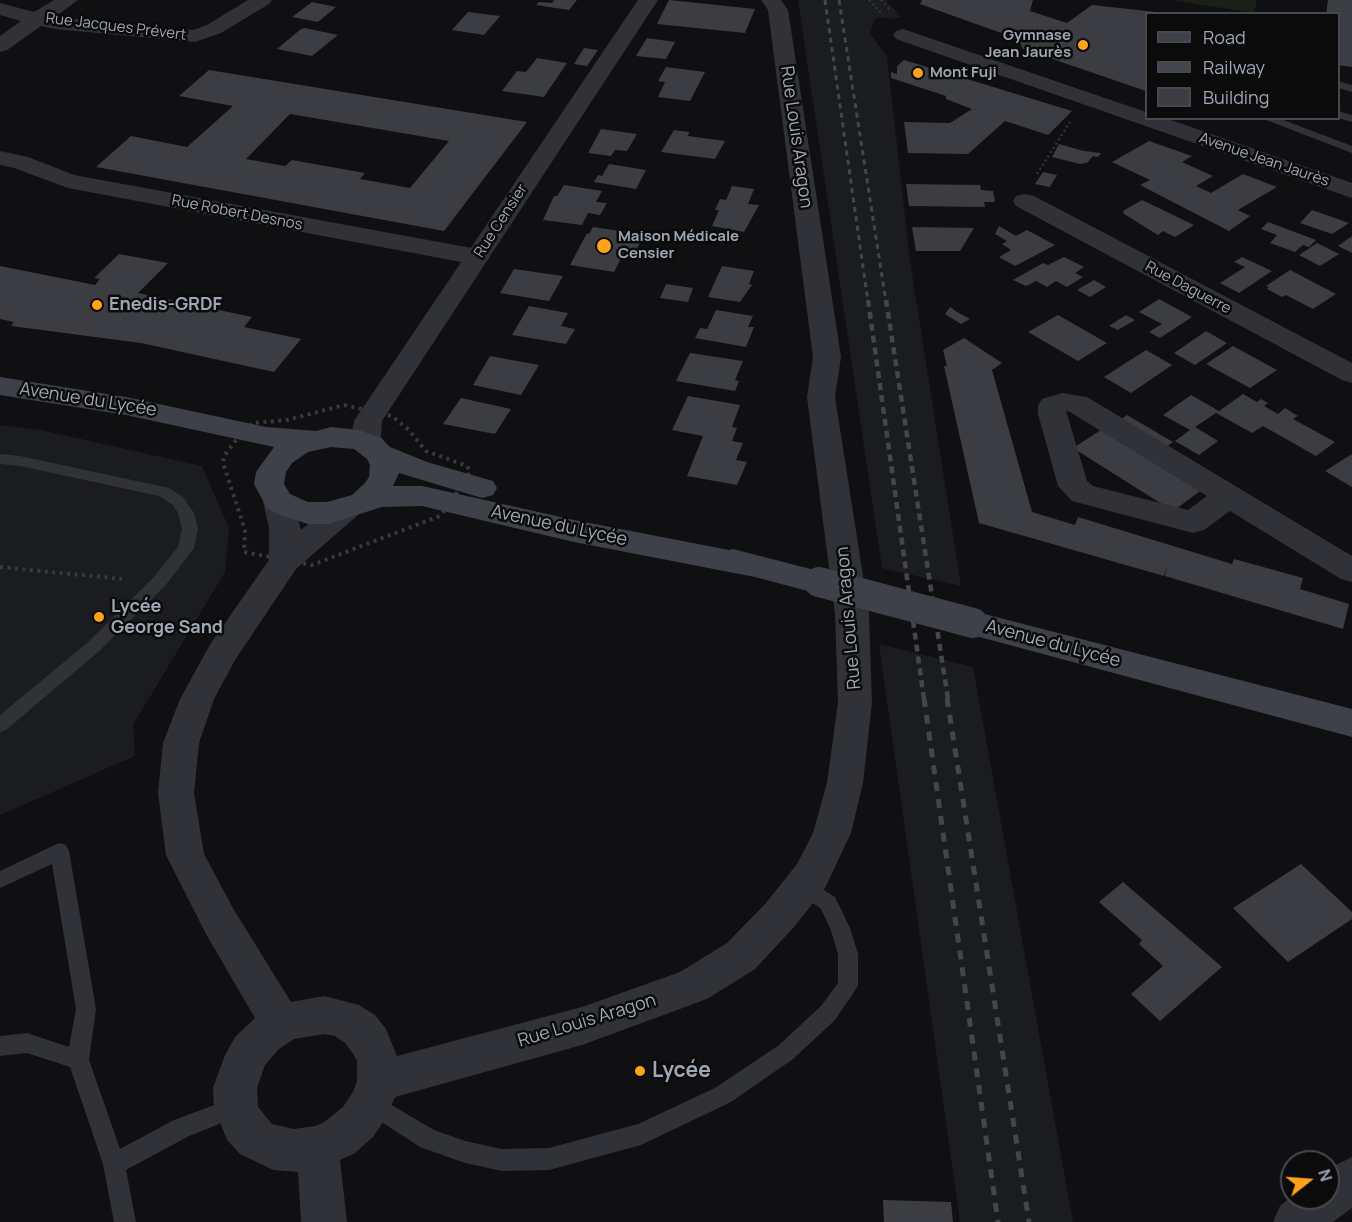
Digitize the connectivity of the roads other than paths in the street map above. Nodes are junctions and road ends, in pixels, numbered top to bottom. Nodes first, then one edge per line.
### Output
1 (68, 0) edge
2 (262, 0) edge
3 (648, 0) edge
4 (774, 5) edge
5 (0, 9) edge
6 (38, 18) junction
7 (903, 35) dead end
8 (0, 46) edge
9 (1145, 119) edge
10 (1148, 120) edge
11 (1271, 120) edge
12 (1352, 150) edge
13 (0, 158) edge
14 (1352, 191) edge
15 (1025, 201) road end
16 (477, 257) junction
17 (1352, 374) edge
18 (0, 387) edge
19 (0, 403) edge
20 (316, 439) junction
21 (375, 449) junction
22 (0, 459) edge
23 (273, 492) junction
24 (1229, 496) junction
25 (355, 504) junction
26 (285, 561) junction
27 (753, 566) junction
28 (1352, 571) edge
29 (1352, 723) edge
30 (0, 724) edge
31 (0, 880) edge
32 (803, 885) junction
33 (282, 1024) junction
34 (0, 1046) edge
35 (78, 1060) junction
36 (375, 1092) junction
37 (236, 1107) junction
38 (316, 1148) junction
39 (114, 1164) junction
40 (1352, 1179) edge
41 (1340, 1188) edge
42 (1312, 1210) edge
43 (125, 1222) edge
44 (324, 1222) edge
45 (1296, 1222) edge

1 - 6 street, Rue Jacques Prévert
2 - 6 street, Rue Jacques Prévert
3 - 16 street, Rue Censier
4 - 32 street, Rue Louis Aragon
5 - 6 street, Rue Jacques Prévert
6 - 8 street
7 - 9 street, Avenue Jean Jaurès
10 - 14 street, Avenue Jean Jaurès
11 - 12 lane
13 - 16 street, Rue Robert Desnos
15 - 17 street, Rue Daguerre
16 - 21 street, Rue Censier
18 - 20 main road, Avenue du Lycée
19 - 23 main road, Avenue du Lycée
20 - 21 main road
20 - 23 main road
21 - 25 main road
21 - 27 main road, Avenue du Lycée
22 - 30 lane
23 - 25 main road
23 - 26 street
24 - 24 street
24 - 28 street
25 - 26 street
25 - 27 main road, Avenue du Lycée
26 - 33 street
27 - 29 main road, Avenue du Lycée, bridge
31 - 35 lane
32 - 36 street, Rue Louis Aragon
32 - 36 lane
33 - 36 street
33 - 37 street
34 - 35 lane
35 - 39 lane
36 - 38 street
37 - 38 street
37 - 39 lane
38 - 44 street
39 - 43 lane
40 - 41 street
42 - 45 street

